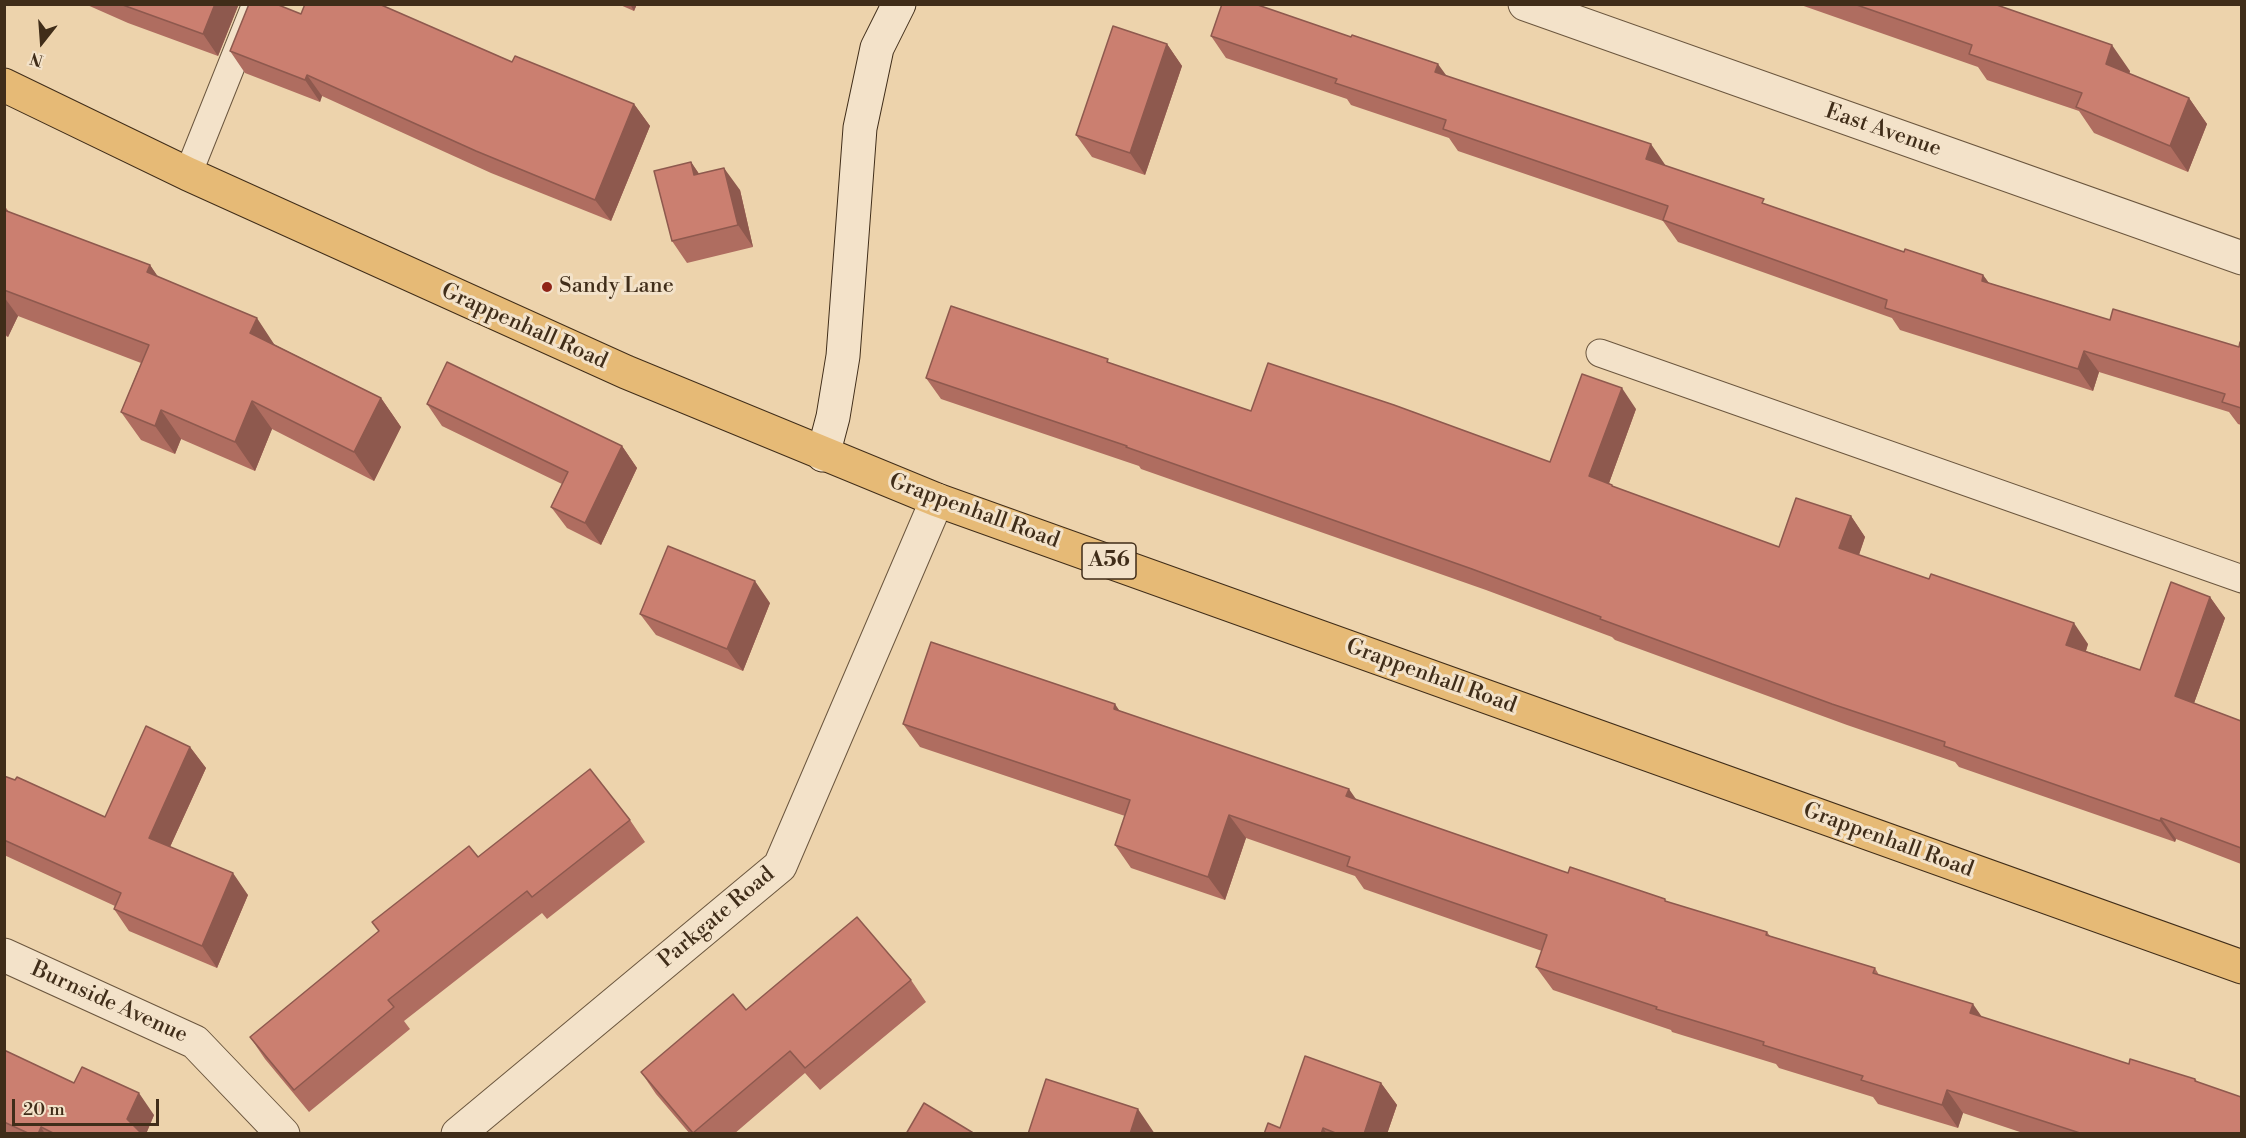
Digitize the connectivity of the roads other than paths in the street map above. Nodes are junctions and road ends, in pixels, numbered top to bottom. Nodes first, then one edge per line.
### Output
1 (256, 4) edge
2 (899, 4) edge
3 (1525, 4) edge
4 (4, 85) edge
5 (188, 174) junction
6 (2241, 258) edge
7 (1600, 353) dead end
8 (822, 454) junction
9 (937, 500) junction
10 (2241, 579) edge
11 (4, 956) edge
12 (2241, 967) edge
13 (283, 1134) edge
14 (458, 1134) edge

1 - 5 lane
2 - 8 street
3 - 6 street, East Avenue
4 - 5 main road, Grappenhall Road / A56
5 - 8 main road, Grappenhall Road / A56
7 - 10 lane
8 - 9 main road, Grappenhall Road / A56
9 - 12 main road, Grappenhall Road / A56
9 - 14 street, Parkgate Road
11 - 13 street, Burnside Avenue

